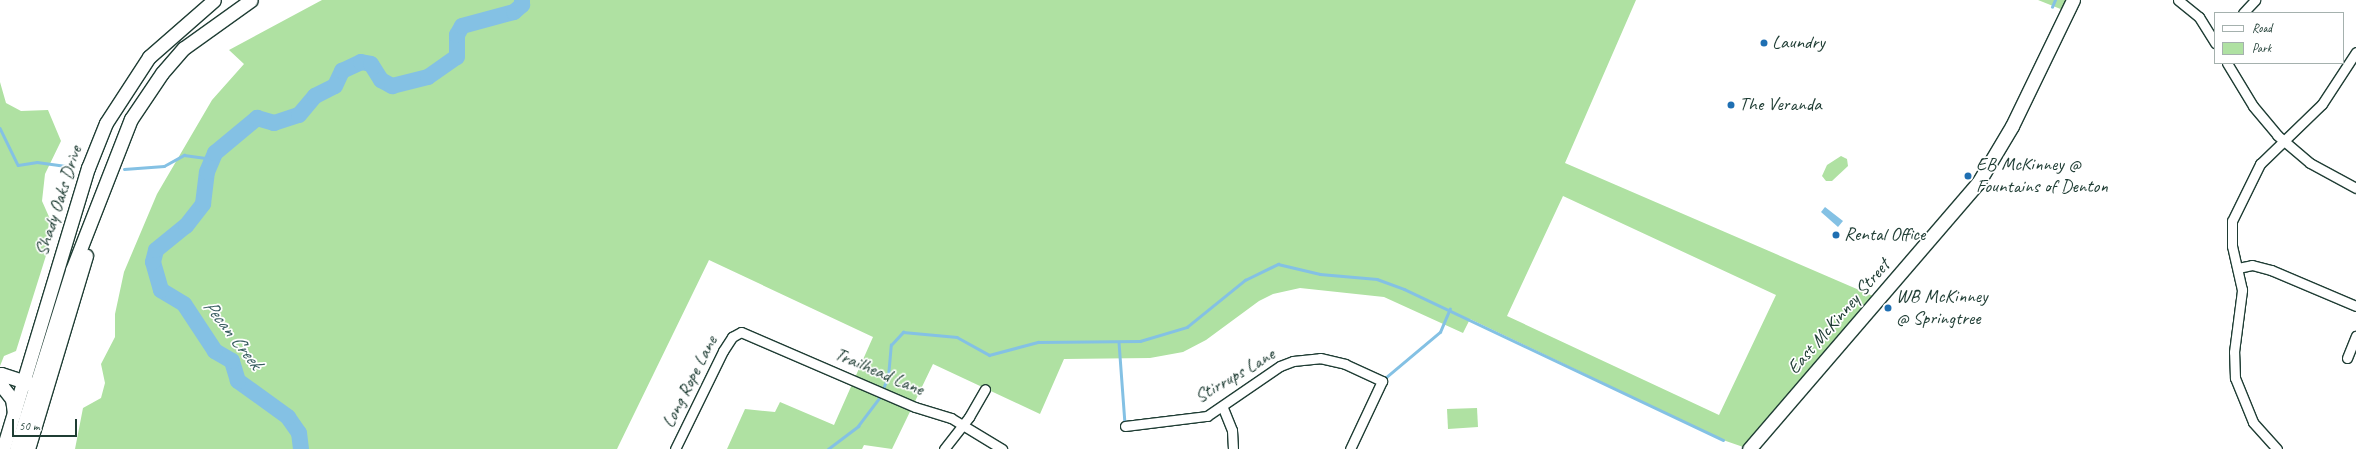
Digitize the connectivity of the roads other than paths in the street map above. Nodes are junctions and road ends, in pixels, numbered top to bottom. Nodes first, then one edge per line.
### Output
1 (214, 0) edge
2 (251, 0) edge
3 (2073, 0) edge
4 (2178, 0) edge
5 (2255, 0) edge
6 (2244, 12) edge
7 (2212, 31) edge
8 (2356, 52) edge
9 (2228, 64) edge
10 (2283, 140) junction
11 (2356, 188) edge
12 (97, 207) junction
13 (2238, 268) junction
14 (2356, 306) edge
15 (738, 333) joint
16 (2356, 336) edge
17 (2347, 358) dead end
18 (30, 383) junction
19 (986, 389) dead end
20 (1223, 408) junction
21 (14, 413) junction
22 (963, 425) junction
23 (1125, 426) dead end
24 (4, 449) edge
25 (16, 449) edge
26 (28, 449) edge
27 (674, 449) edge
28 (944, 449) edge
29 (1002, 449) edge
30 (1234, 449) edge
31 (1350, 449) edge
32 (1749, 449) edge
33 (2277, 449) edge

1 - 18 street, Shady Oaks Drive
2 - 12 street, Shady Oaks Drive
3 - 32 street, East McKinney Street
4 - 7 street
5 - 6 street
8 - 10 street
9 - 10 street
10 - 11 street
10 - 13 street
12 - 18 street, Shady Oaks Drive
12 - 26 street, Shady Oaks Drive
13 - 14 street
13 - 33 street
15 - 22 street, Trailhead Lane
15 - 27 street, Long Rope Lane
16 - 17 street
18 - 21 street, Shady Oaks Drive
18 - 21 street
18 - 25 street, Shady Oaks Drive
19 - 22 street
20 - 23 street, Stirrups Lane
20 - 30 street
20 - 31 street, Stirrups Lane
21 - 24 street, Shady Oaks Drive
22 - 28 street
22 - 29 street, Trailhead Lane

